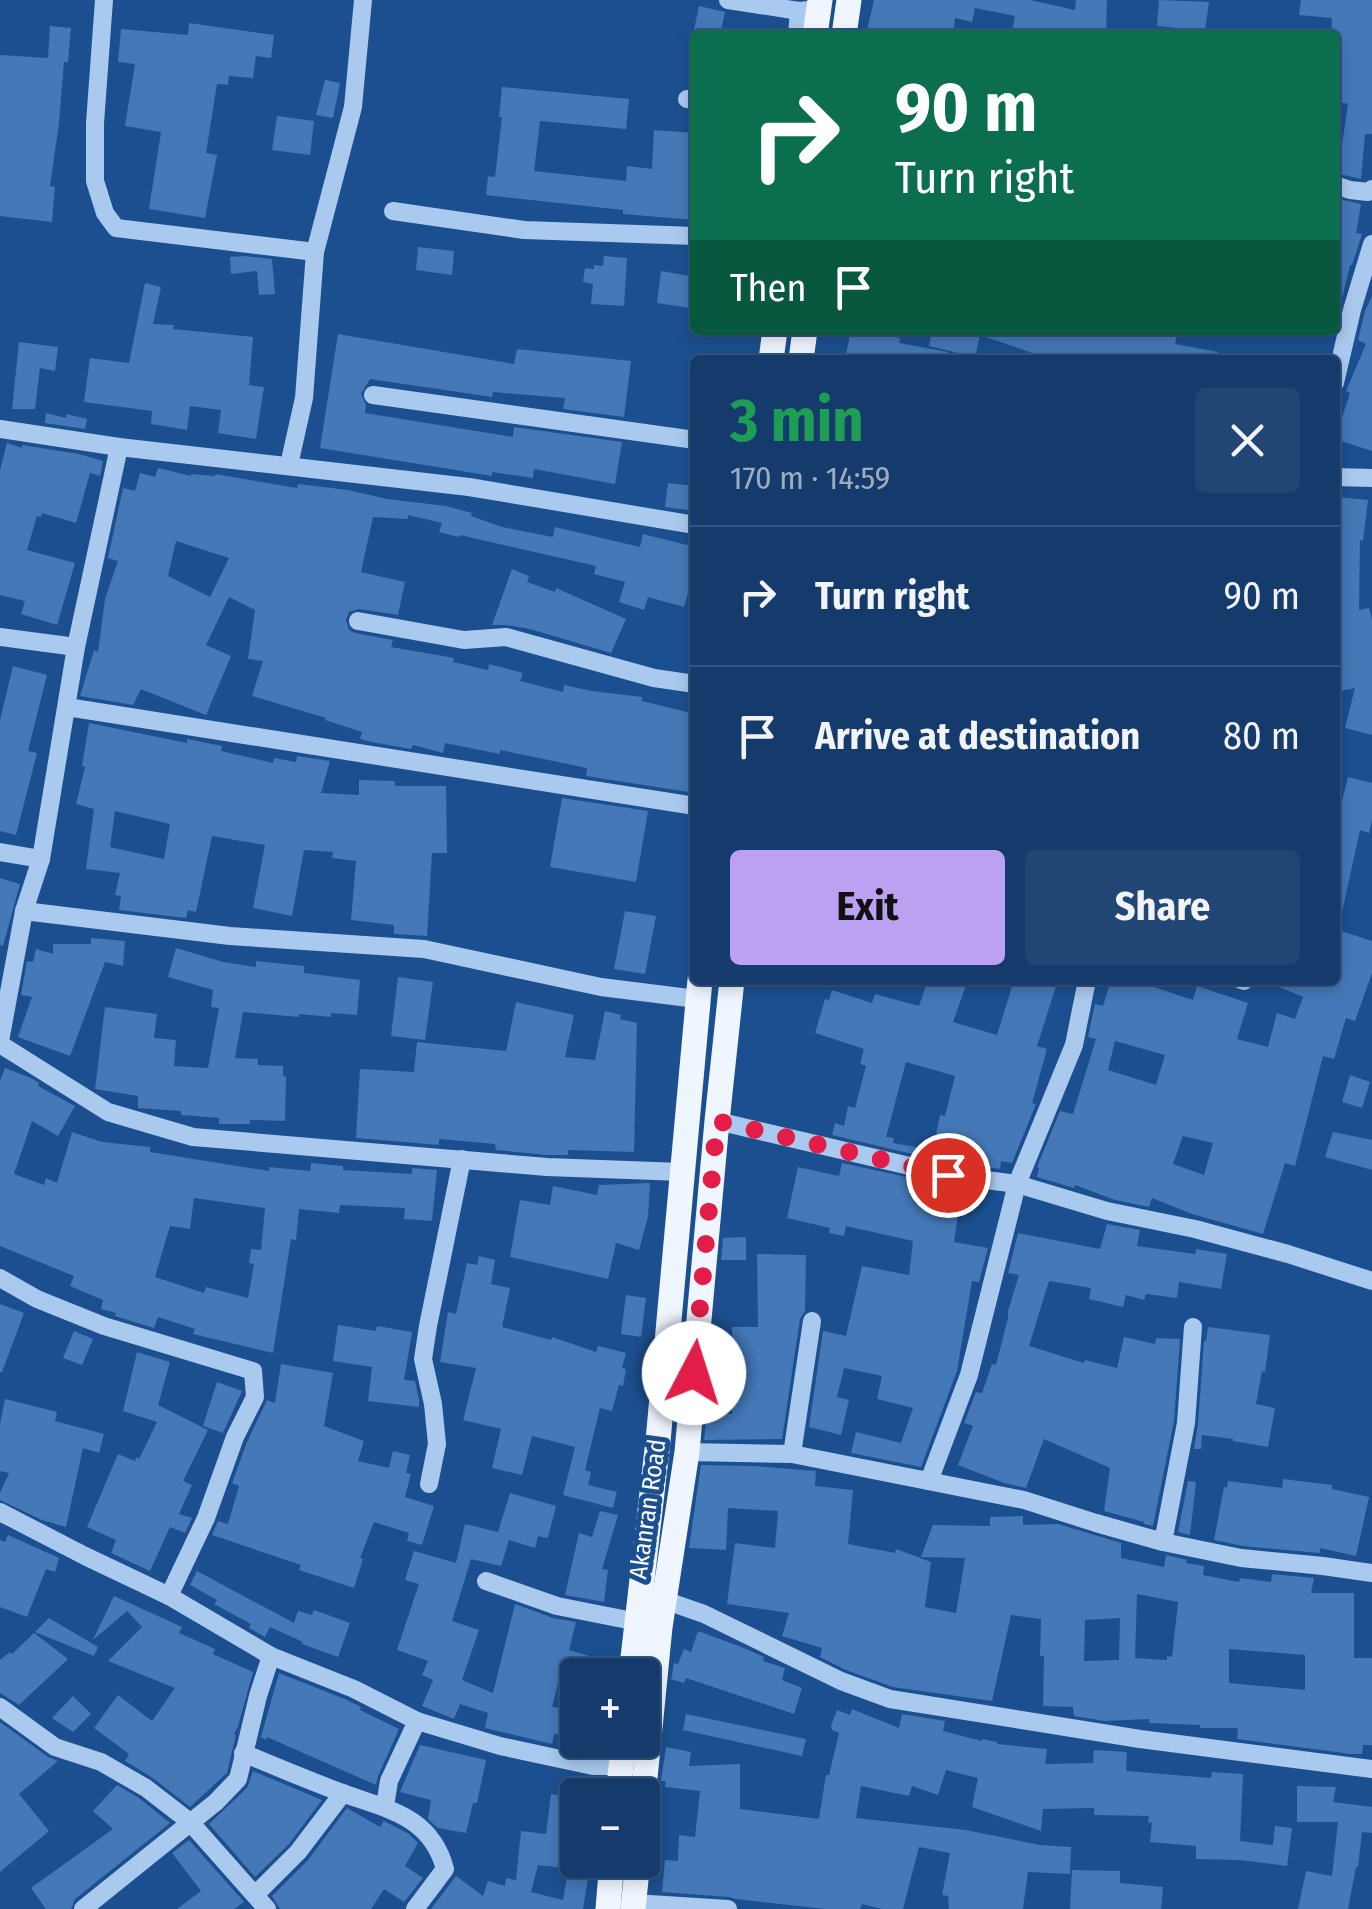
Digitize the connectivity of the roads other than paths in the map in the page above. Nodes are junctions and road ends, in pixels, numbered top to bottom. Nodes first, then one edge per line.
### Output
1 (104, 0) edge
2 (364, 0) edge
3 (728, 0) edge
4 (848, 0) edge
5 (812, 6) edge
6 (799, 30) edge
7 (845, 30) edge
8 (1340, 187) edge
9 (1372, 189) edge
10 (393, 212) dead end
11 (690, 236) edge
12 (1372, 244) edge
13 (314, 252) junction
14 (1340, 362) edge
15 (372, 394) dead end
16 (0, 429) edge
17 (690, 439) edge
18 (119, 447) junction
19 (288, 465) junction
20 (1340, 476) edge
21 (1372, 478) edge
22 (690, 524) edge
23 (358, 621) dead end
24 (0, 637) edge
25 (76, 647) junction
26 (690, 683) edge
27 (68, 706) junction
28 (690, 805) edge
29 (0, 852) edge
30 (41, 859) junction
31 (24, 911) junction
32 (731, 985) edge
33 (1086, 985) edge
34 (698, 990) edge
35 (0, 1042) edge
36 (717, 1121) junction
37 (462, 1159) junction
38 (682, 1172) junction
39 (1017, 1184) junction
40 (0, 1278) edge
41 (1372, 1281) edge
42 (812, 1320) dead end
43 (1194, 1327) dead end
44 (687, 1452) junction
45 (792, 1454) junction
46 (930, 1480) junction
47 (429, 1484) dead end
48 (0, 1512) edge
49 (1164, 1542) junction
50 (1372, 1574) edge
51 (486, 1581) dead end
52 (170, 1596) junction
53 (664, 1600) junction
54 (638, 1622) junction
55 (271, 1656) junction
56 (634, 1658) edge
57 (0, 1707) edge
58 (417, 1721) junction
59 (242, 1754) junction
60 (611, 1758) edge
61 (1372, 1769) edge
62 (645, 1778) edge
63 (343, 1793) junction
64 (385, 1806) junction
65 (190, 1822) junction
66 (611, 1878) edge
67 (636, 1878) edge
68 (261, 1902) edge
69 (633, 1906) edge
70 (83, 1909) edge
71 (416, 1909) edge
72 (608, 1909) edge
73 (728, 1909) edge

1 - 13 street
2 - 13 street
3 - 5 street
4 - 7 main road
5 - 6 street
8 - 9 street
10 - 11 street
12 - 14 street
13 - 19 street
15 - 17 street
16 - 18 street
18 - 19 street
18 - 25 street
19 - 22 street
20 - 21 street
23 - 26 street
24 - 25 street
25 - 27 street
27 - 28 street
27 - 30 street
29 - 30 street
30 - 31 street
31 - 34 street
31 - 35 street
32 - 36 main road, Akanran Road
33 - 39 street
34 - 38 main road, Akanran Road
35 - 37 street
36 - 39 street
36 - 44 main road, Akanran Road
37 - 38 street
37 - 47 street
38 - 54 main road, Akanran Road
39 - 41 street
39 - 46 street
40 - 52 street
42 - 45 street
43 - 49 street
44 - 45 street
44 - 53 main road, Akanran Road
45 - 46 street
46 - 49 street
48 - 52 street
49 - 50 street
51 - 54 street
52 - 55 street
53 - 61 street
53 - 62 main road, Akanran Road
54 - 56 main road, Akanran Road
55 - 58 street
55 - 59 street
57 - 65 street
58 - 60 street
58 - 64 street
59 - 63 street
59 - 65 street
63 - 64 street
63 - 68 street
64 - 71 street
65 - 68 street
65 - 70 street
66 - 72 main road
67 - 69 main road
69 - 73 street

